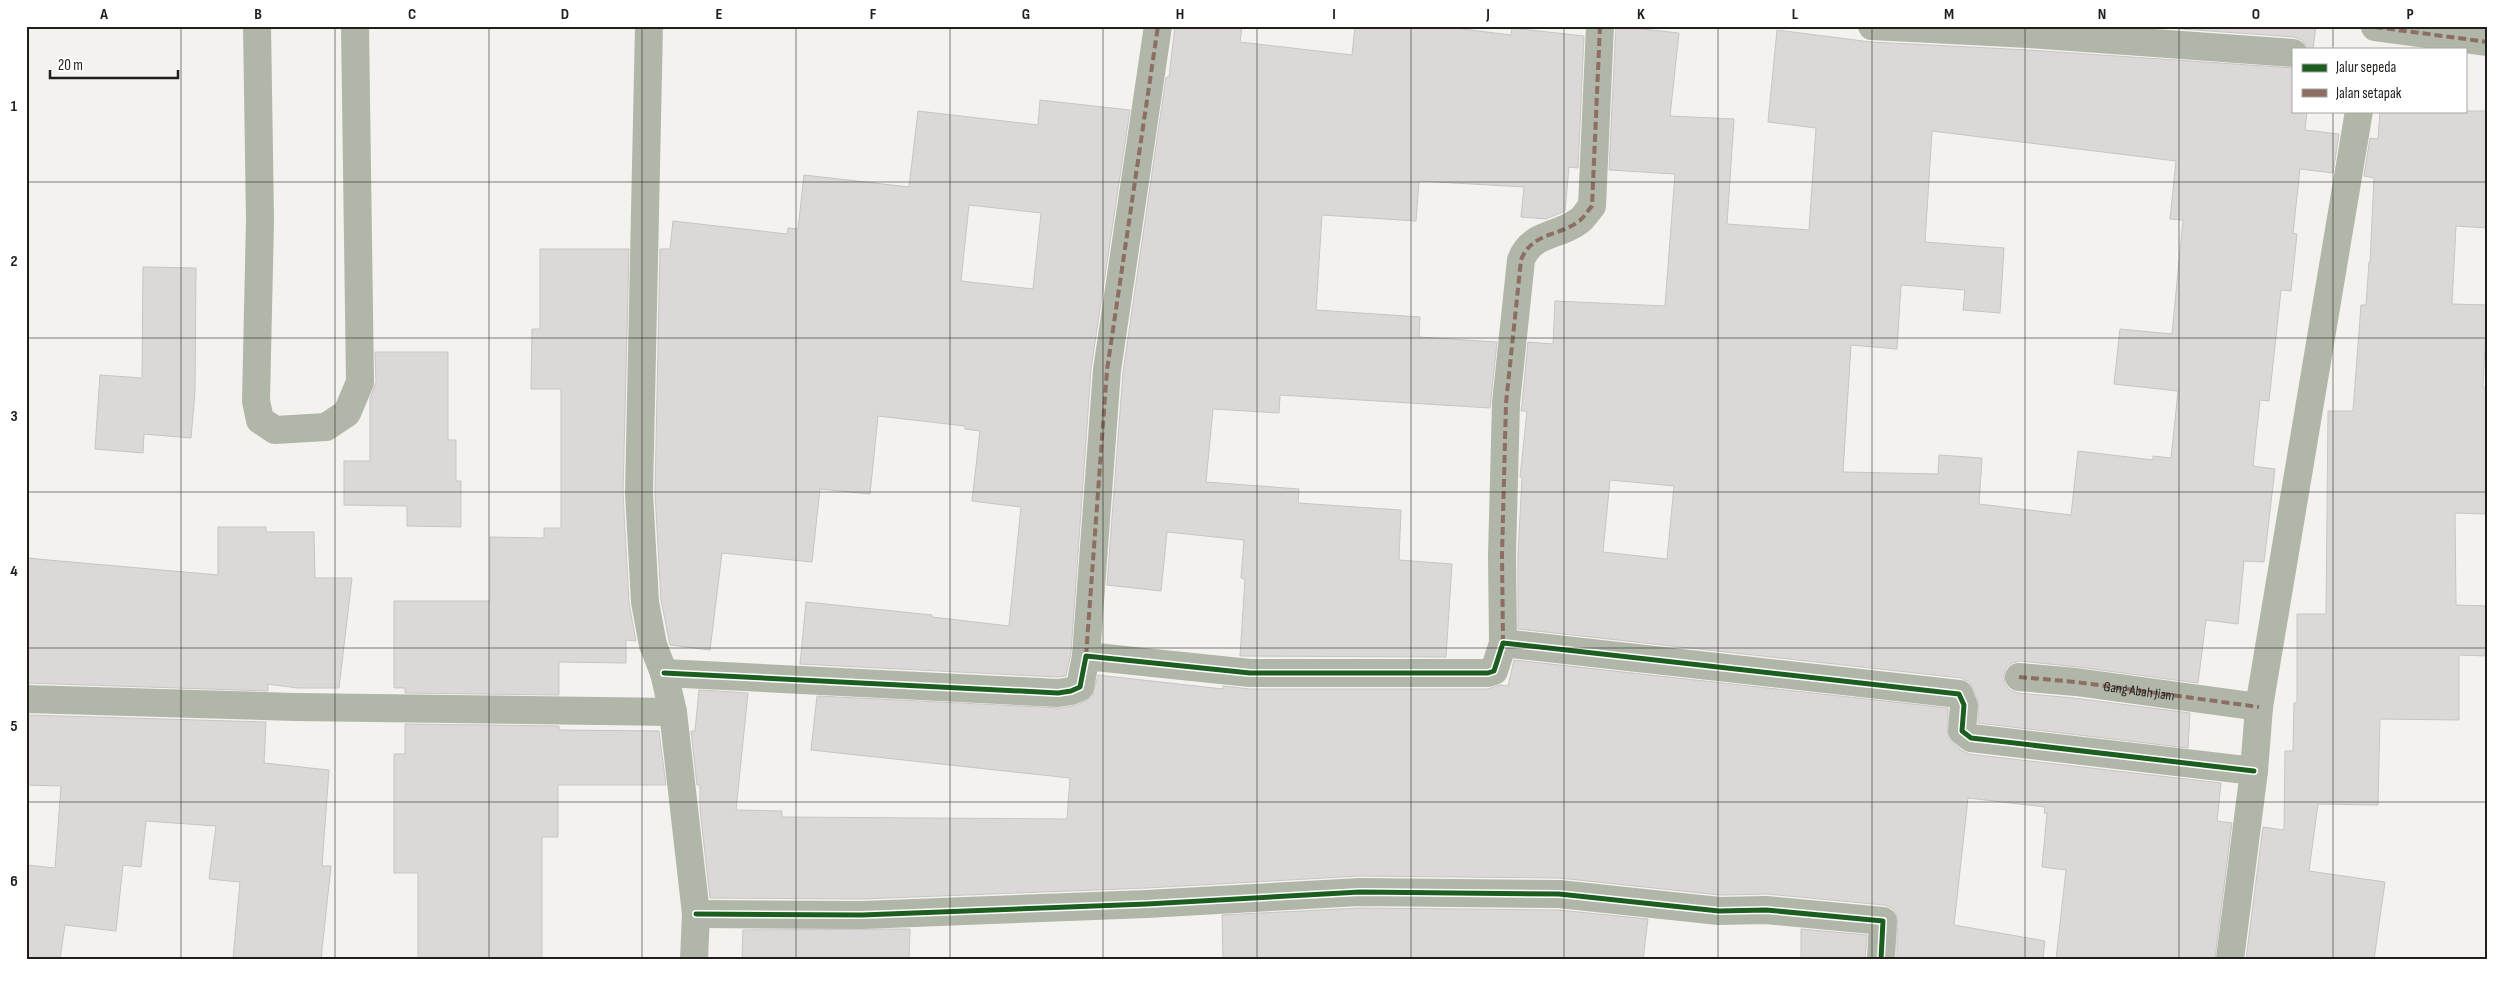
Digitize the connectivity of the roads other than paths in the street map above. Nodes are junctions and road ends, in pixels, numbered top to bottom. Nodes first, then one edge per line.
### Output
1 (257, 26) edge
2 (355, 26) edge
3 (649, 26) edge
4 (1158, 26) edge
5 (1600, 26) edge
6 (1872, 26) edge
7 (2373, 34) edge
8 (2488, 42) edge
9 (2292, 53) edge
10 (2359, 112) edge
11 (1503, 643) junction
12 (1086, 656) junction
13 (664, 673) junction
14 (2019, 677) dead end
15 (26, 699) edge
16 (2259, 707) junction
17 (673, 712) junction
18 (2254, 771) junction
19 (696, 914) junction
20 (694, 959) edge
21 (1881, 959) edge
22 (2230, 959) edge

1 - 2 street
3 - 13 street
4 - 12 street
5 - 11 street
6 - 9 street
7 - 8 street
10 - 16 street
11 - 12 street
11 - 18 street
12 - 13 street
13 - 17 street
14 - 16 street, Gang Abah Jiam
15 - 17 street
16 - 18 street
17 - 19 street
18 - 22 street
19 - 20 street
19 - 21 street

